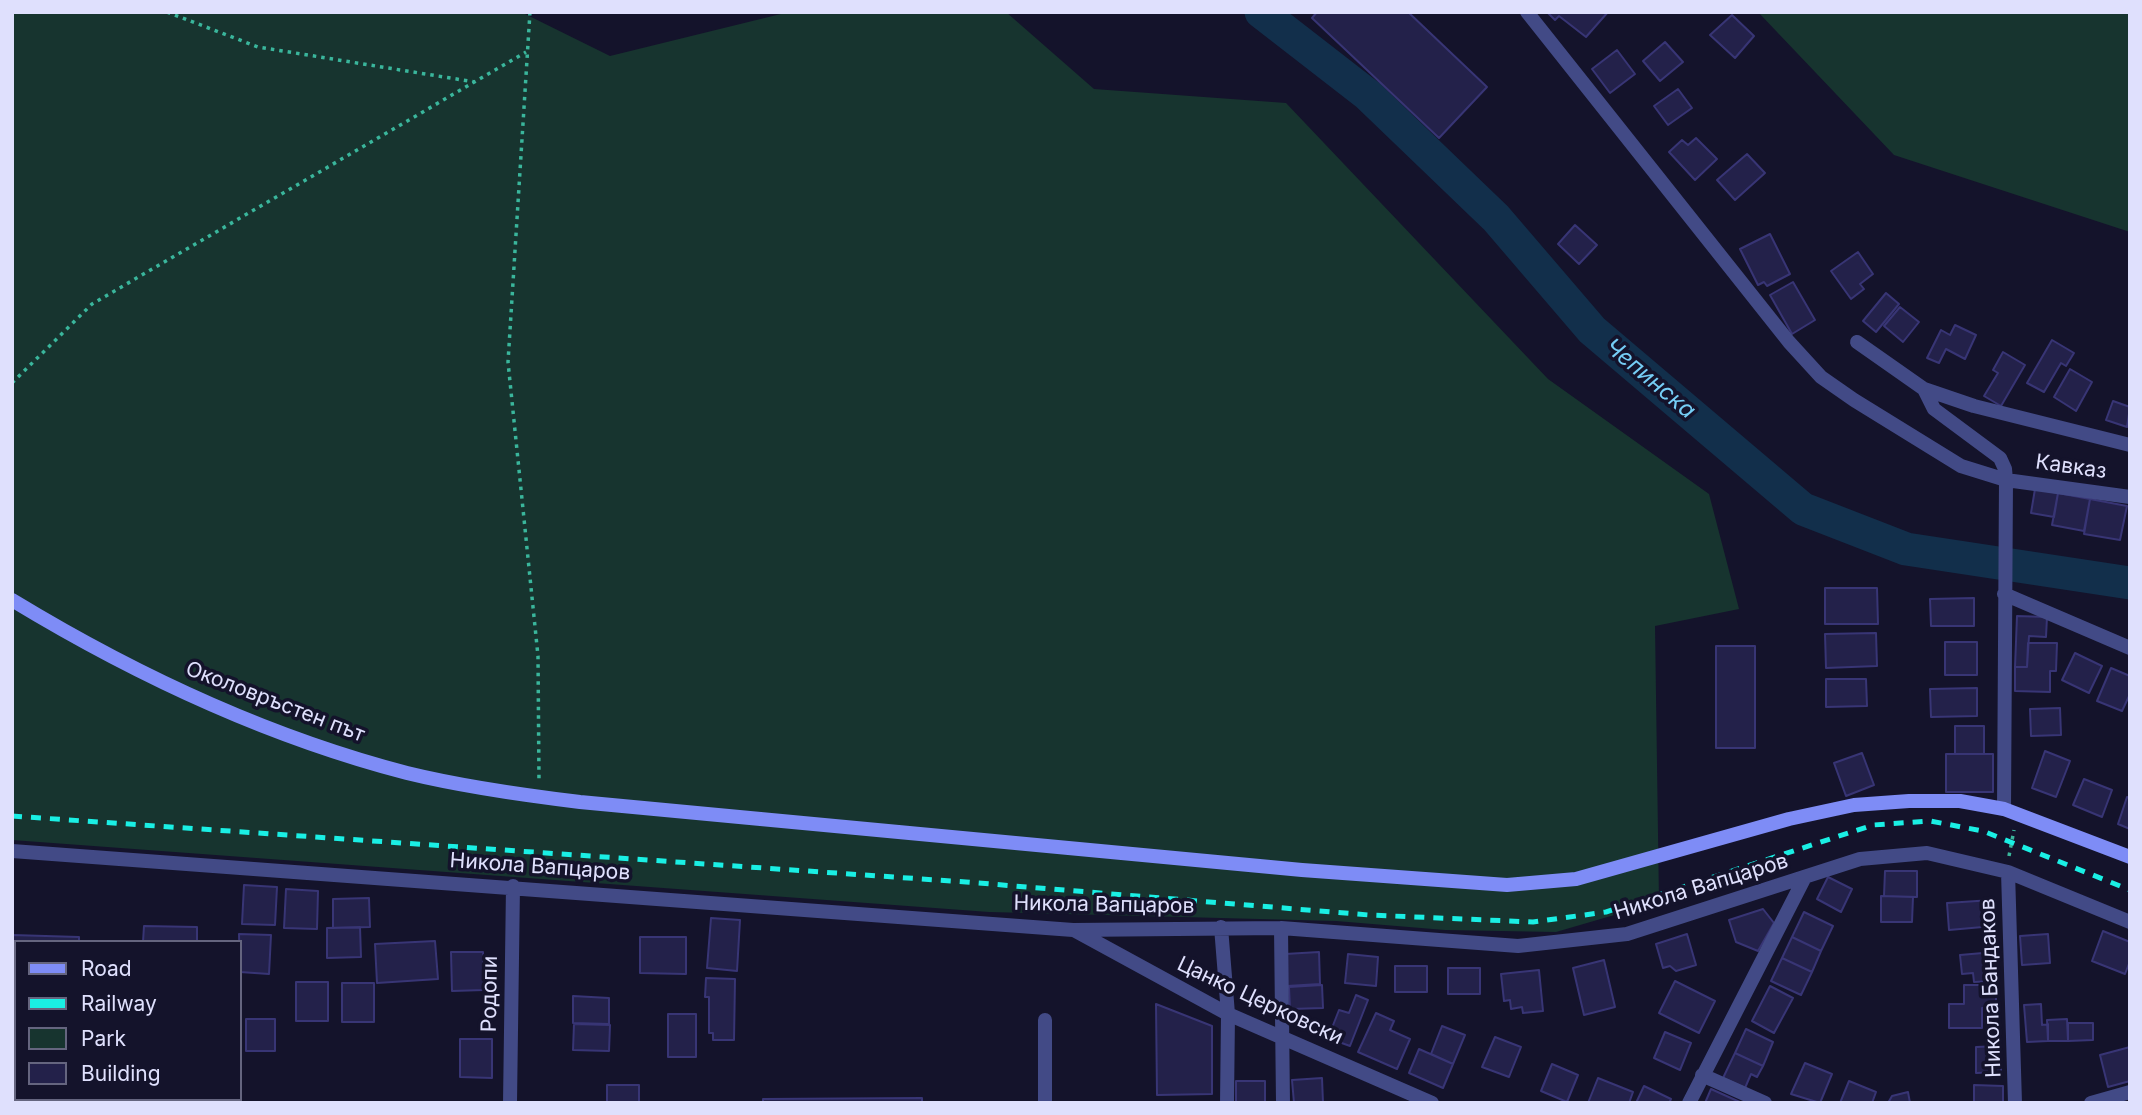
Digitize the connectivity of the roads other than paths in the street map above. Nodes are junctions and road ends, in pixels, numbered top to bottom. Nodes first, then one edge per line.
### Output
1 (1527, 12) edge
2 (1857, 342) dead end
3 (1924, 389) junction
4 (2130, 445) edge
5 (2006, 480) junction
6 (2130, 497) edge
7 (2004, 591) junction
8 (12, 600) edge
9 (2130, 648) edge
10 (539, 797) joint
11 (2004, 808) junction
12 (12, 851) edge
13 (2130, 857) edge
14 (2008, 872) junction
15 (1805, 877) junction
16 (513, 886) junction
17 (2130, 922) edge
18 (1221, 927) junction
19 (1281, 928) junction
20 (1073, 930) junction
21 (1228, 1014) junction
22 (1045, 1020) dead end
23 (1280, 1037) junction
24 (1702, 1075) junction
25 (2130, 1092) edge
26 (510, 1103) edge
27 (1045, 1103) edge
28 (1227, 1103) edge
29 (1283, 1103) edge
30 (1432, 1103) edge
31 (1689, 1103) edge
32 (1765, 1103) edge
33 (2015, 1103) edge
34 (2091, 1103) edge

1 - 5 street, Кавказ
2 - 3 street
3 - 4 street
3 - 5 street
5 - 6 street, Кавказ
5 - 7 street
7 - 9 street
7 - 11 street
8 - 10 street, Околовръстен път
10 - 11 street, Никола Вапцаров
11 - 13 street, Никола Вапцаров
12 - 16 street, Никола Вапцаров
14 - 15 street, Никола Вапцаров
14 - 17 street, Никола Вапцаров
14 - 33 street, Никола Бандаков
15 - 19 street, Никола Вапцаров
15 - 24 street
16 - 20 street, Никола Вапцаров
16 - 26 street, Родопи
18 - 19 street, Никола Вапцаров
18 - 20 street, Никола Вапцаров
18 - 21 street
19 - 23 street
20 - 21 street, Цанко Церковски
21 - 23 street, Цанко Церковски
21 - 28 street
22 - 27 street
23 - 29 street
23 - 30 street, Цанко Церковски
24 - 31 street
24 - 32 street
25 - 34 street

